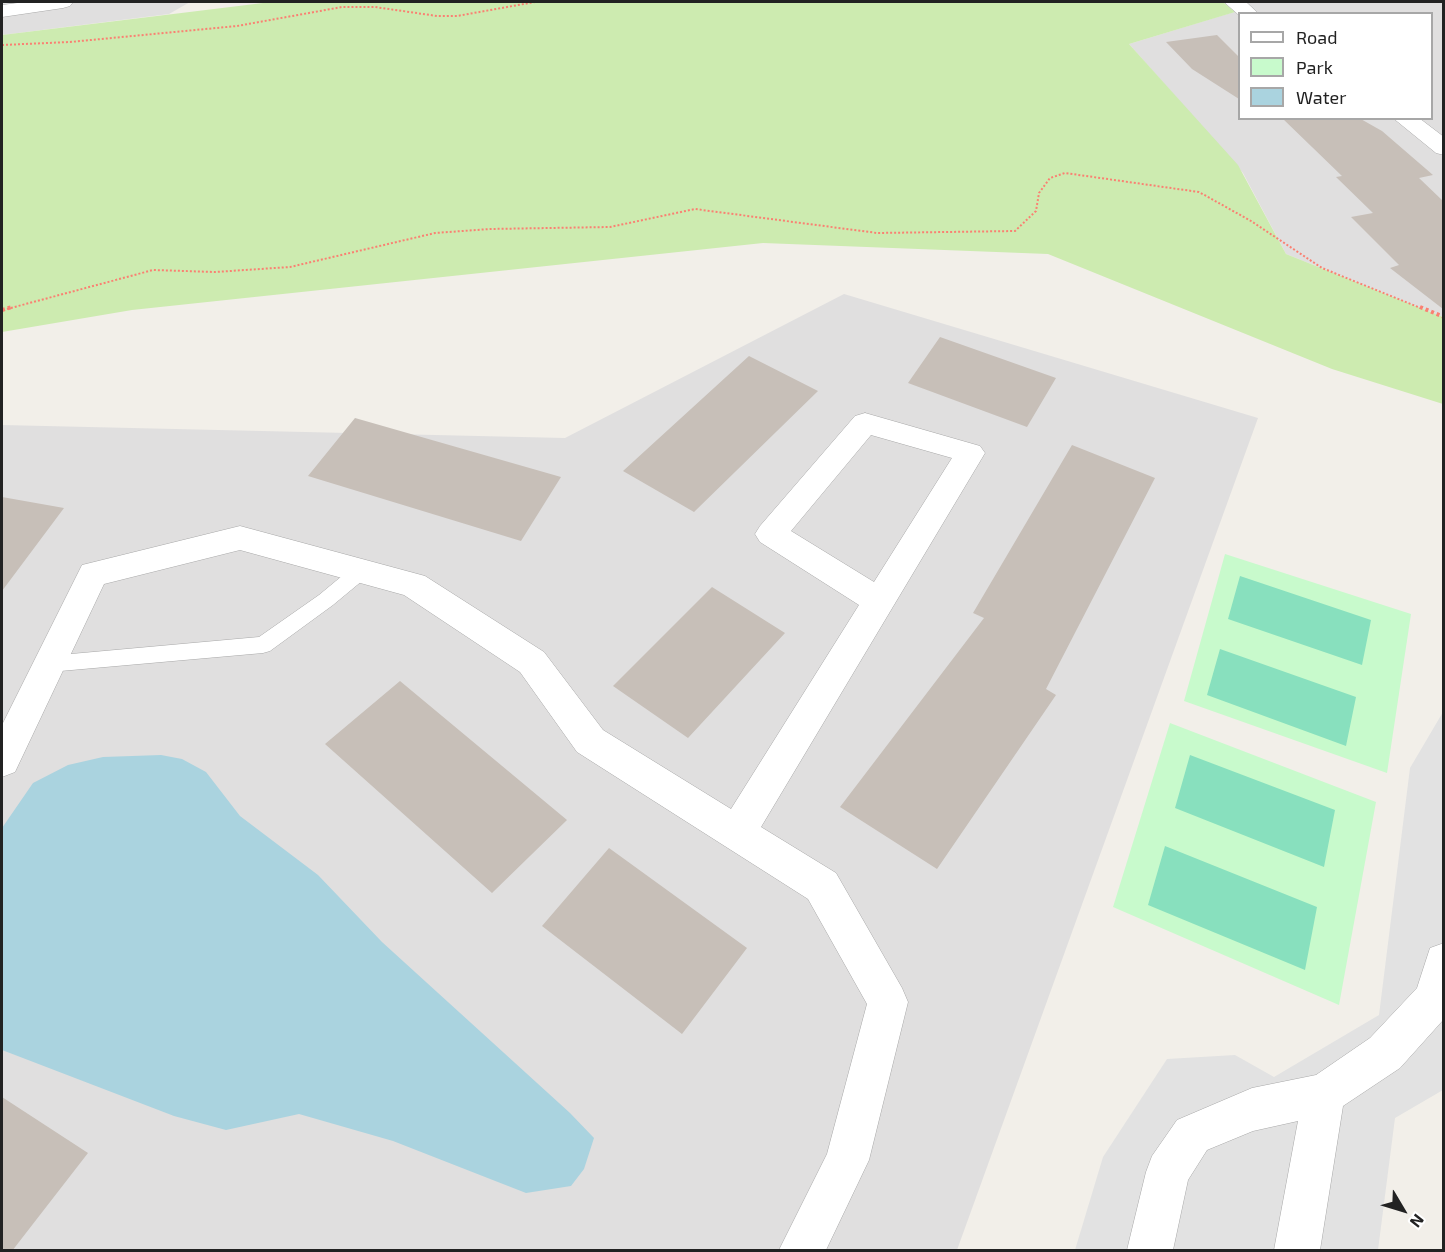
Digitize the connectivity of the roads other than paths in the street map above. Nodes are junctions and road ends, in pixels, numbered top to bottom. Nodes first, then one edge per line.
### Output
1 (63, 2) edge
2 (1234, 2) edge
3 (2, 11) edge
4 (1246, 12) edge
5 (1407, 120) edge
6 (1443, 148) edge
7 (361, 571) junction
8 (879, 601) junction
9 (49, 664) junction
10 (2, 761) edge
11 (737, 833) junction
12 (1443, 962) edge
13 (1324, 1094) junction
14 (802, 1251) edge
15 (1150, 1251) edge
16 (1297, 1251) edge

1 - 3 street
2 - 4 street
5 - 6 street
7 - 9 lane
7 - 9 street
7 - 11 street
8 - 8 street
8 - 11 street
9 - 10 street
11 - 14 street
12 - 13 street
13 - 15 street
13 - 16 street

